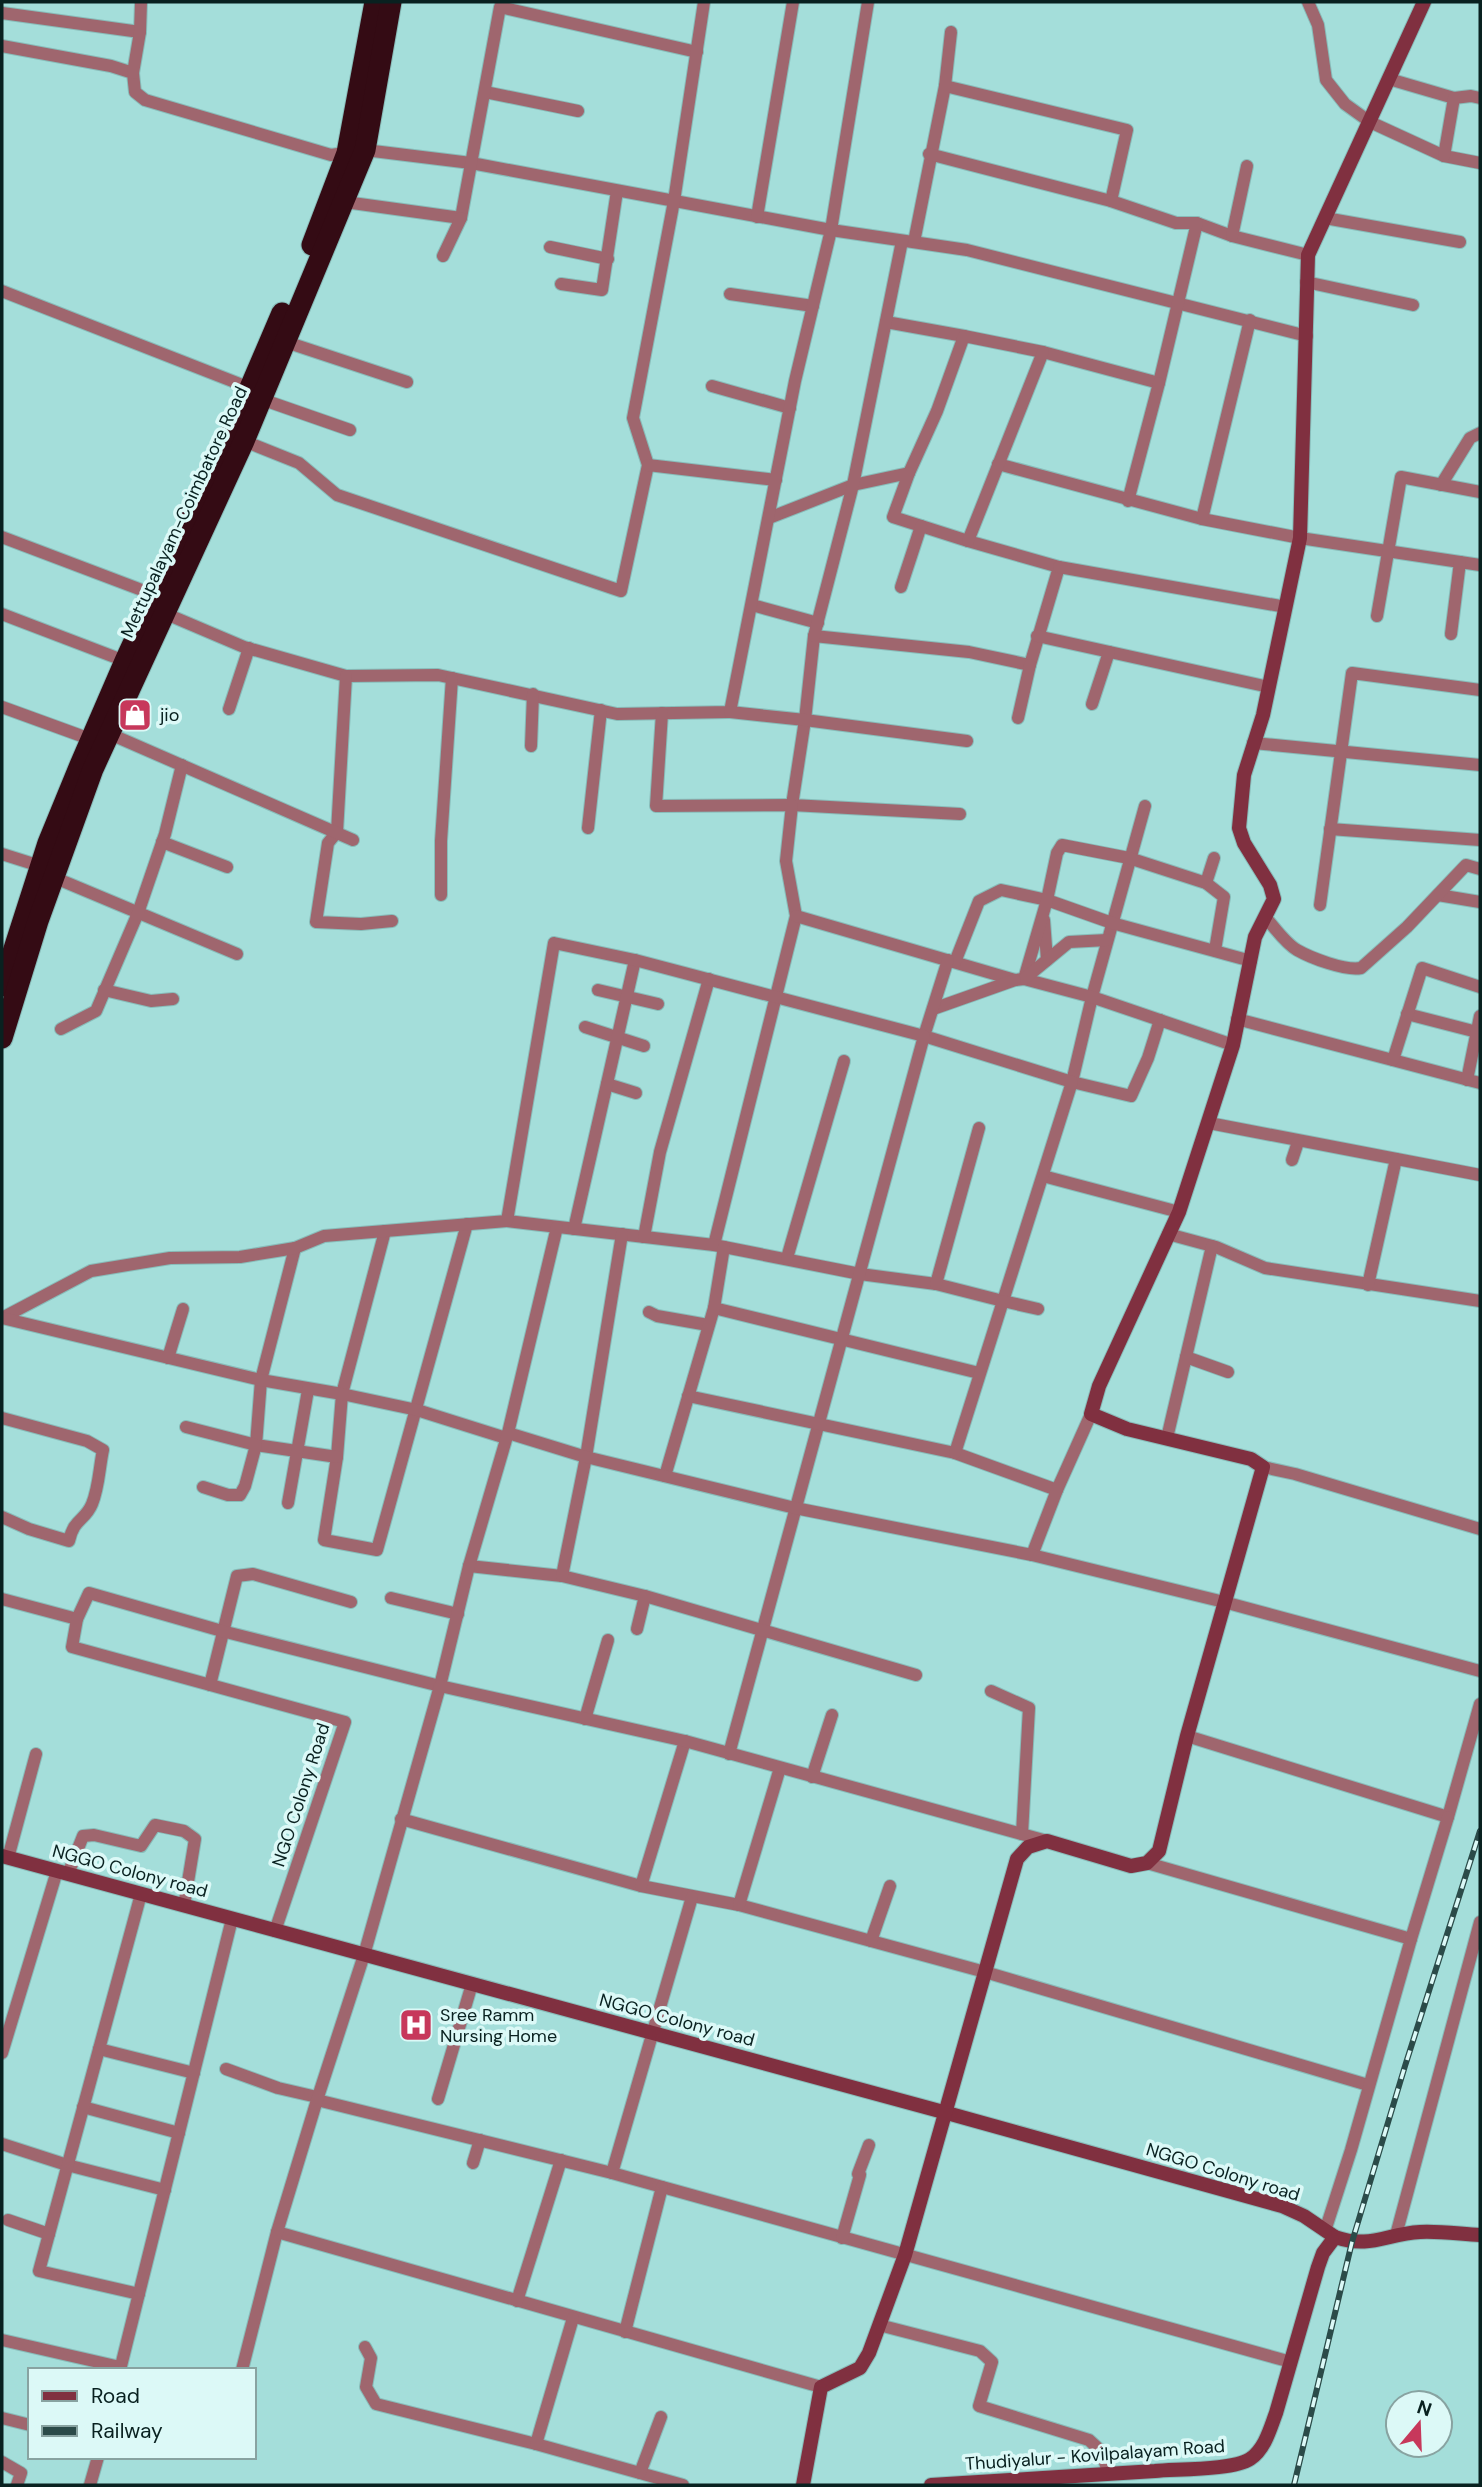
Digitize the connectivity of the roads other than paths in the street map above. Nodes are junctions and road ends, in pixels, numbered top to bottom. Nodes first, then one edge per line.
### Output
1 (141, 2) edge
2 (374, 2) edge
3 (391, 2) edge
4 (704, 2) edge
5 (793, 2) edge
6 (868, 2) edge
7 (1308, 2) edge
8 (1424, 2) edge
9 (2, 13) edge
10 (140, 32) junction
11 (951, 32) dead end
12 (2, 46) edge
13 (697, 52) junction
14 (133, 72) junction
15 (1389, 79) junction
16 (945, 86) junction
17 (485, 92) junction
18 (1454, 98) junction
19 (1480, 98) edge
20 (578, 111) dead end
21 (1370, 122) junction
22 (356, 151) junction
23 (929, 154) junction
24 (1444, 156) junction
25 (471, 163) junction
26 (1480, 163) edge
27 (1247, 166) dead end
28 (617, 191) junction
29 (674, 201) junction
30 (1111, 201) junction
31 (345, 202) junction
32 (757, 217) junction
33 (461, 218) junction
34 (1325, 219) junction
35 (1197, 223) junction
36 (831, 230) junction
37 (1232, 236) junction
38 (908, 242) junction
39 (1460, 242) dead end
40 (550, 247) dead end
41 (1308, 255) junction
42 (443, 256) dead end
43 (608, 259) junction
44 (1306, 282) junction
45 (561, 284) dead end
46 (2, 291) edge
47 (730, 293) dead end
48 (1179, 304) junction
49 (1413, 305) dead end
50 (813, 306) junction
51 (1250, 320) junction
52 (886, 322) junction
53 (964, 336) junction
54 (1307, 336) junction
55 (286, 342) junction
56 (1043, 352) junction
57 (407, 382) dead end
58 (1159, 383) junction
59 (712, 386) dead end
60 (256, 394) junction
61 (790, 408) junction
62 (350, 430) dead end
63 (1480, 433) edge
64 (244, 441) junction
65 (998, 464) junction
66 (648, 465) junction
67 (909, 473) junction
68 (776, 480) junction
69 (853, 485) junction
70 (1441, 485) junction
71 (1480, 492) edge
72 (1128, 500) junction
73 (769, 518) junction
74 (1202, 519) junction
75 (921, 526) junction
76 (2, 537) edge
77 (1300, 538) junction
78 (968, 541) junction
79 (1388, 551) junction
80 (1460, 562) junction
81 (1480, 565) edge
82 (1059, 567) junction
83 (901, 587) dead end
84 (160, 604) junction
85 (752, 606) junction
86 (1286, 607) junction
87 (2, 614) edge
88 (1377, 615) dead end
89 (818, 622) junction
90 (1451, 634) dead end
91 (814, 636) junction
92 (1037, 636) junction
93 (250, 648) junction
94 (1109, 652) junction
95 (125, 661) junction
96 (1030, 665) junction
97 (346, 676) junction
98 (452, 678) junction
99 (1269, 687) junction
100 (1480, 690) edge
101 (533, 694) junction
102 (1092, 704) dead end
103 (2, 707) edge
104 (229, 709) dead end
105 (601, 710) junction
106 (730, 712) junction
107 (662, 713) junction
108 (1018, 718) dead end
109 (805, 720) junction
110 (99, 737) junction
111 (967, 741) dead end
112 (1253, 743) junction
113 (531, 746) dead end
114 (1341, 751) junction
115 (182, 765) junction
116 (1480, 765) edge
117 (792, 805) junction
118 (1145, 806) dead end
119 (960, 814) dead end
120 (588, 828) dead end
121 (1330, 829) junction
122 (337, 832) junction
123 (353, 840) dead end
124 (1480, 840) edge
125 (162, 842) junction
126 (2, 854) edge
127 (1129, 858) junction
128 (1214, 858) dead end
129 (227, 867) dead end
130 (1480, 869) edge
131 (47, 872) junction
132 (1206, 883) junction
133 (441, 895) dead end
134 (1438, 895) junction
135 (1480, 902) edge
136 (1320, 905) dead end
137 (1045, 906) junction
138 (138, 914) junction
139 (796, 916) junction
140 (1266, 918) junction
141 (392, 921) dead end
142 (316, 922) junction
143 (1112, 923) junction
144 (308, 933) dead end
145 (1107, 940) junction
146 (1215, 950) junction
147 (6, 953) edge
148 (237, 954) dead end
149 (635, 960) junction
150 (1047, 960) junction
151 (952, 961) junction
152 (1251, 961) junction
153 (709, 979) junction
154 (1020, 979) junction
155 (2, 986) edge
156 (1480, 987) edge
157 (104, 990) junction
158 (598, 990) dead end
159 (627, 995) junction
160 (777, 997) junction
161 (1092, 997) junction
162 (173, 999) dead end
163 (658, 1004) dead end
164 (933, 1009) junction
165 (1407, 1014) junction
166 (1480, 1017) edge
167 (1237, 1019) junction
168 (1160, 1020) junction
169 (585, 1027) dead end
170 (61, 1029) dead end
171 (1477, 1032) junction
172 (924, 1036) junction
173 (617, 1037) junction
174 (2, 1038) edge
175 (1233, 1045) junction
176 (644, 1046) dead end
177 (1393, 1060) junction
178 (844, 1061) dead end
179 (1467, 1080) junction
180 (1072, 1082) junction
181 (1480, 1083) edge
182 (607, 1084) junction
183 (636, 1093) dead end
184 (1209, 1124) junction
185 (979, 1128) dead end
186 (1298, 1142) junction
187 (1396, 1159) junction
188 (1292, 1160) dead end
189 (1480, 1175) edge
190 (1043, 1176) junction
191 (1179, 1212) junction
192 (507, 1221) junction
193 (467, 1224) junction
194 (557, 1227) junction
195 (574, 1229) junction
196 (385, 1231) junction
197 (622, 1234) junction
198 (1168, 1234) junction
199 (644, 1237) junction
200 (719, 1246) junction
201 (1212, 1246) junction
202 (295, 1248) junction
203 (787, 1258) junction
204 (860, 1274) junction
205 (936, 1284) junction
206 (1368, 1285) junction
207 (1003, 1301) junction
208 (1480, 1301) edge
209 (713, 1308) junction
210 (183, 1309) dead end
211 (1038, 1309) dead end
212 (649, 1312) dead end
213 (2, 1318) edge
214 (708, 1325) junction
215 (843, 1339) junction
216 (1186, 1357) junction
217 (168, 1358) junction
218 (1228, 1372) dead end
219 (979, 1373) junction
220 (261, 1380) junction
221 (308, 1390) junction
222 (342, 1394) junction
223 (688, 1396) junction
224 (417, 1410) junction
225 (1091, 1414) junction
226 (2, 1419) edge
227 (820, 1425) junction
228 (186, 1427) dead end
229 (507, 1436) junction
230 (1167, 1438) junction
231 (256, 1445) junction
232 (297, 1452) junction
233 (955, 1453) junction
234 (337, 1457) junction
235 (586, 1457) junction
236 (1263, 1467) junction
237 (665, 1476) junction
238 (203, 1487) dead end
239 (1057, 1490) junction
240 (288, 1503) dead end
241 (794, 1508) junction
242 (2, 1517) edge
243 (1480, 1529) edge
244 (1032, 1555) junction
245 (469, 1566) junction
246 (562, 1576) junction
247 (645, 1597) junction
248 (391, 1598) dead end
249 (2, 1599) edge
250 (351, 1602) dead end
251 (1224, 1602) junction
252 (458, 1614) junction
253 (77, 1619) junction
254 (637, 1629) dead end
255 (761, 1630) junction
256 (222, 1631) junction
257 (608, 1640) dead end
258 (1480, 1671) edge
259 (916, 1675) dead end
260 (210, 1685) junction
261 (440, 1686) junction
262 (991, 1691) dead end
263 (1480, 1704) edge
264 (832, 1715) dead end
265 (585, 1719) junction
266 (1188, 1736) junction
267 (685, 1741) junction
268 (36, 1754) dead end
269 (729, 1754) junction
270 (780, 1768) junction
271 (812, 1777) junction
272 (1448, 1818) junction
273 (401, 1819) junction
274 (1022, 1834) junction
275 (1047, 1841) junction
276 (5, 1857) edge
277 (1147, 1863) junction
278 (62, 1873) junction
279 (641, 1886) junction
280 (890, 1886) dead end
281 (141, 1894) junction
282 (692, 1897) junction
283 (740, 1905) junction
284 (184, 1906) junction
285 (232, 1919) junction
286 (1480, 1922) edge
287 (275, 1931) junction
288 (1411, 1939) junction
289 (871, 1941) junction
290 (364, 1955) junction
291 (985, 1972) junction
292 (1466, 1972) junction
293 (1480, 1974) edge
294 (472, 1984) junction
295 (654, 2033) junction
296 (99, 2049) junction
297 (2, 2053) edge
298 (226, 2069) dead end
299 (194, 2073) junction
300 (1368, 2085) junction
301 (317, 2099) junction
302 (438, 2099) dead end
303 (83, 2107) junction
304 (947, 2113) junction
305 (179, 2133) junction
306 (480, 2140) junction
307 (2, 2144) edge
308 (869, 2145) dead end
309 (561, 2160) junction
310 (473, 2163) dead end
311 (67, 2165) junction
312 (612, 2173) junction
313 (662, 2187) junction
314 (165, 2190) junction
315 (8, 2220) dead end
316 (277, 2232) junction
317 (49, 2234) junction
318 (1330, 2234) junction
319 (1396, 2235) junction
320 (1480, 2235) edge
321 (842, 2238) junction
322 (905, 2255) junction
323 (139, 2294) junction
324 (517, 2301) junction
325 (573, 2318) junction
326 (879, 2325) junction
327 (625, 2332) junction
328 (2, 2340) edge
329 (365, 2347) dead end
330 (1291, 2362) junction
331 (120, 2368) edge
332 (243, 2368) edge
333 (821, 2387) junction
334 (660, 2417) dead end
335 (2, 2418) edge
336 (28, 2424) edge
337 (536, 2444) junction
338 (97, 2459) edge
339 (2, 2462) edge
340 (640, 2473) junction
341 (1109, 2474) junction
342 (1091, 2480) edge
343 (17, 2485) edge
344 (90, 2485) edge
345 (683, 2485) edge
346 (803, 2485) edge
347 (931, 2485) edge

1 - 10 street
2 - 22 highway
3 - 22 highway, Mettupalayam-Coimbatore Road
4 - 13 street
5 - 32 street
6 - 36 street
7 - 21 street
8 - 15 street
9 - 10 street
10 - 14 street
11 - 16 street
12 - 14 street
13 - 17 street
13 - 29 street
14 - 22 street
15 - 18 street
15 - 21 street
16 - 23 street
16 - 30 street
17 - 20 street
17 - 25 street
18 - 19 street
18 - 24 street
21 - 24 street
21 - 34 street
22 - 25 street
22 - 31 highway, Mettupalayam-Coimbatore Road
22 - 60 highway
23 - 30 street
23 - 38 street
24 - 26 street
25 - 28 street
25 - 33 street
27 - 37 street
28 - 29 street
28 - 43 street
29 - 32 street
29 - 66 street
30 - 35 street
31 - 33 street
31 - 55 highway, Mettupalayam-Coimbatore Road
32 - 36 street
33 - 42 street
34 - 39 street
34 - 41 street
35 - 37 street
35 - 48 street
36 - 38 street
36 - 50 street
37 - 41 street
38 - 48 street
38 - 52 street
40 - 43 street
41 - 44 street
43 - 45 street
44 - 49 street
44 - 54 street
46 - 60 street
47 - 50 street
48 - 51 street
48 - 58 street
50 - 61 street
51 - 54 street
51 - 74 street
52 - 53 street
52 - 69 street
53 - 56 street
53 - 67 street
54 - 77 street
55 - 57 street
55 - 60 highway, Mettupalayam-Coimbatore Road
56 - 58 street
56 - 65 street
58 - 72 street
59 - 61 street
60 - 62 street
60 - 64 highway, Mettupalayam-Coimbatore Road
60 - 84 highway
61 - 68 street
63 - 70 street
64 - 66 street
64 - 84 highway, Mettupalayam-Coimbatore Road
65 - 72 street
65 - 78 street
66 - 68 street
67 - 69 street
67 - 75 street
68 - 73 street
69 - 73 street
69 - 89 street
70 - 71 street
70 - 79 street
72 - 74 street
73 - 85 street
74 - 77 street
75 - 78 street
75 - 83 street
76 - 84 street
77 - 79 street
77 - 86 street
78 - 82 street
79 - 80 street
79 - 88 street
80 - 81 street
80 - 90 street
82 - 86 street
82 - 92 street
84 - 93 street
84 - 95 highway
84 - 110 highway, Mettupalayam-Coimbatore Road
85 - 89 street
85 - 106 street
86 - 99 street
87 - 95 street
89 - 91 street
91 - 96 street
91 - 109 street
92 - 94 street
92 - 96 street
93 - 97 street
93 - 104 street
94 - 99 street
94 - 102 street
95 - 110 highway
96 - 108 street
97 - 98 street
97 - 122 street
98 - 101 street
98 - 133 street
99 - 112 street
100 - 114 street
101 - 105 street
101 - 113 street
103 - 110 street
105 - 107 street
105 - 120 street
106 - 107 street
106 - 109 street
107 - 117 street
109 - 111 street
109 - 117 street
110 - 115 street
110 - 131 highway, Mettupalayam-Coimbatore Road
112 - 114 street
112 - 140 street
114 - 116 street
114 - 121 street
115 - 122 street
115 - 125 street
117 - 119 street
117 - 139 street
118 - 127 street
121 - 124 street
121 - 136 street
122 - 123 street
122 - 142 street
125 - 129 street
125 - 138 street
126 - 131 street
127 - 132 street
127 - 137 street
127 - 143 street
128 - 132 street
130 - 134 street
131 - 138 street
131 - 147 highway
131 - 174 highway, Mettupalayam-Coimbatore Road
132 - 146 street
134 - 135 street
134 - 140 street
137 - 143 street
137 - 150 street
137 - 151 street
137 - 154 street
138 - 148 street
138 - 157 street
139 - 151 street
139 - 160 street
140 - 152 street
141 - 142 street
142 - 144 street
143 - 145 street
143 - 146 street
145 - 150 street
145 - 161 street
146 - 152 street
147 - 155 highway
149 - 153 street
149 - 159 street
149 - 192 street
150 - 154 street
151 - 154 street
151 - 164 street
152 - 167 street
153 - 160 street
153 - 199 street
154 - 161 street
154 - 164 street
156 - 165 street
157 - 162 street
157 - 170 street
158 - 159 street
159 - 163 street
159 - 173 street
160 - 172 street
160 - 200 street
161 - 168 street
161 - 180 street
164 - 172 street
165 - 171 street
165 - 177 street
166 - 171 street
167 - 175 street
167 - 177 street
168 - 175 street
168 - 180 street
169 - 173 street
171 - 179 street
172 - 180 street
172 - 204 street
173 - 176 street
173 - 182 street
175 - 184 street
177 - 179 street
178 - 203 street
179 - 181 street
180 - 190 street
182 - 183 street
182 - 195 street
184 - 186 street
184 - 191 street
185 - 205 street
186 - 187 street
186 - 188 street
187 - 189 street
187 - 206 street
190 - 191 street
190 - 207 street
191 - 198 street
192 - 193 street
192 - 194 street
193 - 196 street
193 - 224 street
194 - 195 street
194 - 229 street
195 - 197 street
196 - 202 street
196 - 222 street
197 - 199 street
197 - 235 street
198 - 201 street
198 - 225 street
199 - 200 street
200 - 203 street
200 - 209 street
201 - 206 street
201 - 216 street
202 - 213 street
202 - 220 street
203 - 204 street
204 - 205 street
204 - 215 street
205 - 207 street
206 - 208 street
207 - 211 street
207 - 219 street
209 - 214 street
209 - 215 street
210 - 217 street
212 - 214 street
213 - 217 street
214 - 223 street
215 - 219 street
215 - 227 street
216 - 218 street
216 - 230 street
217 - 220 street
219 - 233 street
220 - 221 street
220 - 231 street
221 - 222 street
221 - 232 street
222 - 224 street
222 - 234 street
223 - 227 street
223 - 237 street
224 - 229 street
224 - 234 street
225 - 230 street
225 - 239 street
226 - 242 street
227 - 233 street
227 - 241 street
228 - 231 street
229 - 235 street
229 - 245 street
230 - 236 street
231 - 232 street
231 - 238 street
232 - 234 street
232 - 240 street
233 - 239 street
235 - 237 street
235 - 246 street
236 - 243 street
236 - 251 street
237 - 241 street
239 - 244 street
241 - 244 street
241 - 255 street
244 - 251 street
245 - 246 street
245 - 252 street
246 - 247 street
247 - 254 street
247 - 255 street
248 - 252 street
249 - 253 street
250 - 256 street
251 - 258 street
251 - 266 street
252 - 261 street
253 - 256 street
253 - 260 street
255 - 259 street
255 - 269 street
256 - 260 street
256 - 261 street
257 - 265 street
260 - 287 street, NGO Colony Road
261 - 265 street
261 - 273 street
262 - 274 street
263 - 272 street
264 - 271 street
265 - 267 street
266 - 272 street
266 - 277 street
267 - 269 street
267 - 279 street
268 - 276 street
269 - 270 street
270 - 271 street
270 - 283 street
271 - 274 street
272 - 288 street
273 - 279 street
273 - 290 street
274 - 275 street
275 - 277 street
275 - 291 street
276 - 278 street, NGGO Colony road
277 - 288 street
278 - 281 street, NGGO Colony road
278 - 284 street
278 - 297 street
279 - 282 street
280 - 289 street
281 - 284 street, NGGO Colony road
281 - 296 street
282 - 283 street
282 - 295 street
283 - 289 street
284 - 285 street, NGGO Colony road
285 - 287 street, NGGO Colony road
285 - 299 street
286 - 292 street
287 - 290 street, NGGO Colony road
288 - 300 street
289 - 291 street
290 - 294 street, NGGO Colony road
290 - 301 street
291 - 300 street
291 - 304 street
292 - 293 street
292 - 319 street
294 - 295 street, NGGO Colony road
294 - 302 street
295 - 304 street, NGGO Colony road
295 - 312 street
296 - 299 street
296 - 303 street
298 - 301 street
299 - 305 street
300 - 318 street
301 - 306 street
301 - 316 street
303 - 305 street
303 - 311 street
304 - 318 street, NGGO Colony road
304 - 322 street
305 - 314 street
306 - 309 street
306 - 310 street
307 - 311 street
308 - 321 street
309 - 312 street
309 - 324 street
311 - 314 street
311 - 317 street
312 - 313 street
313 - 321 street
313 - 327 street
314 - 323 street
315 - 317 street
316 - 324 street
316 - 332 street
317 - 323 street
318 - 319 street
318 - 330 street, Thudiyalur - Kovilpalayam Road
319 - 320 street
321 - 322 street
322 - 326 street
322 - 330 street
323 - 331 street
324 - 325 street
325 - 327 street
325 - 337 street
326 - 333 street
326 - 341 street
327 - 333 street
328 - 331 street
329 - 337 street
330 - 341 street, Thudiyalur - Kovilpalayam Road
333 - 346 street
334 - 340 street
335 - 336 street
337 - 340 street
338 - 344 street
339 - 343 street
340 - 345 street
341 - 342 street, Thudiyalur - Kovilpalayam Road
342 - 347 street, Thudiyalur - Kovilpalayam Road

